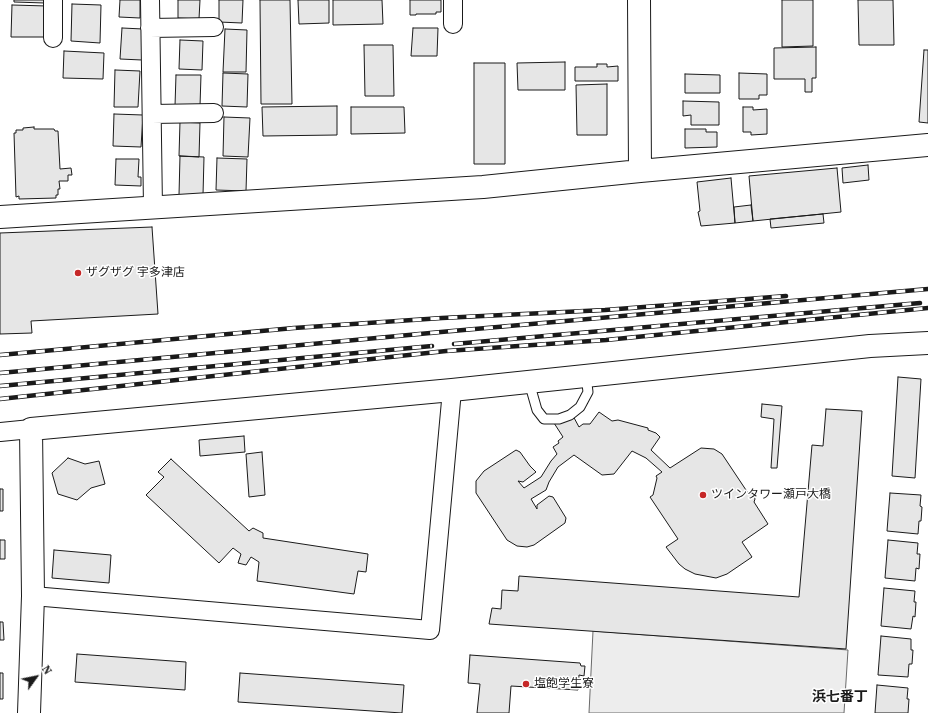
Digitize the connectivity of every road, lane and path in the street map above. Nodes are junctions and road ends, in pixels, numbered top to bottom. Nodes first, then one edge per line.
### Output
1 (53, 0) edge
2 (150, 0) edge
3 (453, 0) edge
4 (639, 0) edge
5 (453, 24) dead end
6 (214, 27) dead end
7 (150, 28) junction
8 (53, 38) dead end
9 (214, 113) dead end
10 (152, 114) junction
11 (928, 145) edge
12 (640, 171) junction
13 (153, 207) junction
14 (0, 217) edge
15 (928, 343) edge
16 (586, 376) junction
17 (529, 382) junction
18 (452, 390) junction
19 (31, 429) junction
20 (0, 432) edge
21 (33, 596) junction
22 (29, 713) edge

1 - 8 street
2 - 7 street
3 - 5 street
4 - 12 street
6 - 7 street
7 - 10 street
9 - 10 street
10 - 13 street
11 - 12 street
12 - 13 street
13 - 14 street
15 - 16 street
16 - 17 street
16 - 17 lane
17 - 18 street
18 - 19 street
18 - 21 street
19 - 20 street
19 - 21 street
21 - 22 street

